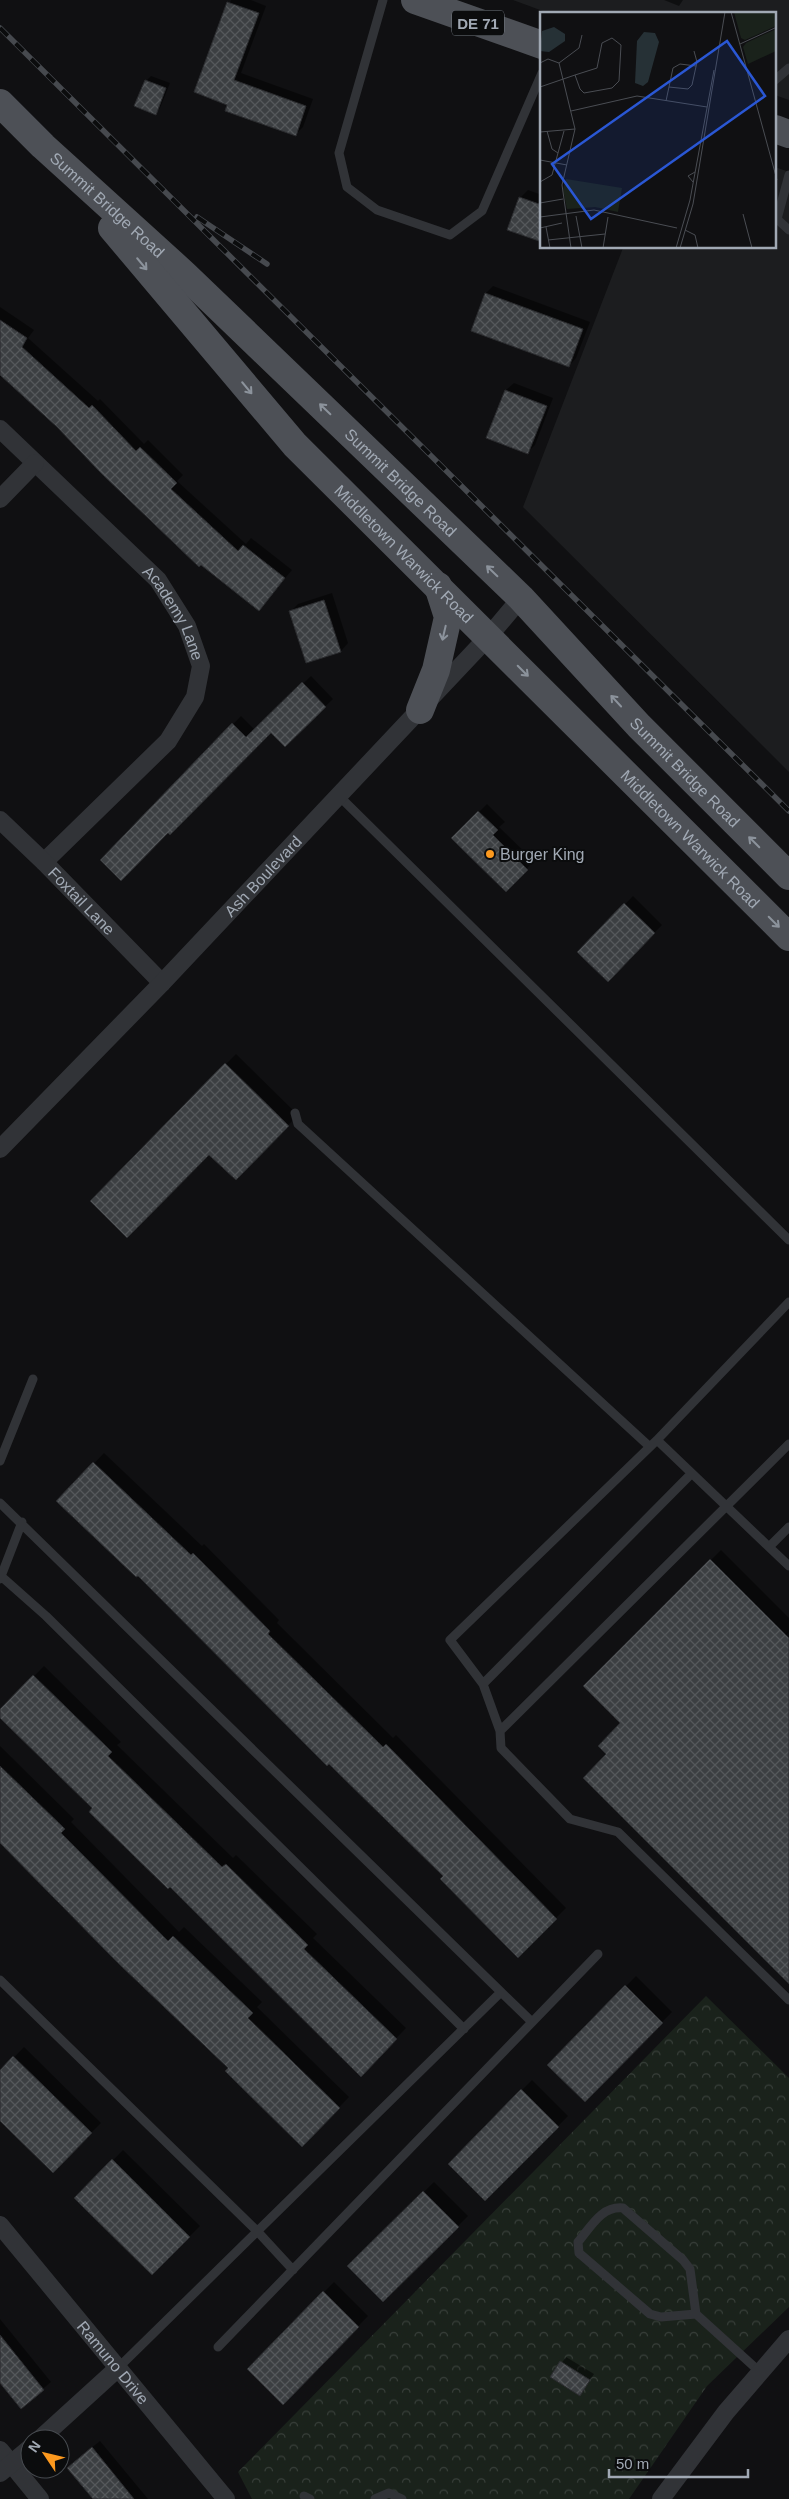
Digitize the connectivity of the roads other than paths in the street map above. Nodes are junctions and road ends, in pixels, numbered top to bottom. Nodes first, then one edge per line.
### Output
1 (383, 0) edge
2 (415, 0) edge
3 (540, 45) edge
4 (789, 68) edge
5 (540, 79) edge
6 (776, 79) edge
7 (0, 103) edge
8 (776, 129) edge
9 (789, 134) edge
10 (43, 146) junction
11 (789, 175) edge
12 (789, 230) edge
13 (0, 428) edge
14 (35, 463) junction
15 (0, 499) edge
16 (438, 586) junction
17 (521, 598) junction
18 (489, 636) junction
19 (420, 710) junction
20 (339, 796) junction
21 (0, 820) edge
22 (44, 862) junction
23 (789, 876) edge
24 (789, 937) edge
25 (162, 984) junction
26 (295, 1113) dead end
27 (0, 1149) edge
28 (789, 1240) edge
29 (789, 1302) edge
30 (33, 1379) dead end
31 (653, 1444) junction
32 (789, 1444) edge
33 (0, 1461) edge
34 (691, 1474) junction
35 (0, 1503) edge
36 (727, 1508) junction
37 (22, 1522) junction
38 (789, 1527) edge
39 (769, 1547) junction
40 (789, 1566) edge
41 (1, 1578) edge
42 (483, 1684) junction
43 (500, 1730) junction
44 (598, 1954) dead end
45 (0, 1980) edge
46 (501, 1992) junction
47 (789, 2000) edge
48 (532, 2022) junction
49 (464, 2029) junction
50 (0, 2225) edge
51 (258, 2232) junction
52 (293, 2270) junction
53 (696, 2314) junction
54 (789, 2339) edge
55 (218, 2347) dead end
56 (118, 2368) junction
57 (760, 2372) junction
58 (51, 2429) edge
59 (0, 2450) edge
60 (20, 2457) edge
61 (6, 2469) edge
62 (40, 2499) edge
63 (226, 2499) edge
64 (374, 2499) edge
65 (402, 2499) edge
66 (661, 2499) edge

1 - 5 lane
2 - 3 main road, DE 71
4 - 6 lane
7 - 10 main road, Summit Bridge Road
8 - 9 main road
10 -> 16 main road, Middletown Warwick Road
17 -> 10 main road, Summit Bridge Road
11 - 12 lane
13 - 14 street, Academy Lane
14 - 15 street
14 - 22 street, Academy Lane
16 - 18 main road, Middletown Warwick Road
16 -> 19 main road
17 - 18 street, Ash Boulevard
23 -> 17 main road, Summit Bridge Road
18 - 19 street, Ash Boulevard
18 -> 24 main road, Middletown Warwick Road
19 - 20 street, Ash Boulevard
20 - 25 street, Ash Boulevard
20 - 28 lane
21 - 22 street, Foxtail Lane
22 - 25 street, Foxtail Lane
25 - 27 street, Ash Boulevard
26 - 31 lane
29 - 31 lane
30 - 33 lane
31 - 34 lane
31 - 42 lane
32 - 36 lane
34 - 36 lane
34 - 42 lane
35 - 37 lane
36 - 39 lane
36 - 43 lane
37 - 41 lane
37 - 46 lane
38 - 39 lane
39 - 40 lane
41 - 49 lane
42 - 43 lane
43 - 47 lane
44 - 48 lane
45 - 51 lane
46 - 48 lane
46 - 49 lane
48 - 52 lane
49 - 51 lane
50 - 56 street, Ramuno Drive
51 - 52 lane
51 - 56 lane
52 - 55 lane
53 - 53 lane
53 - 57 lane
54 - 57 street
56 - 58 street
56 - 63 street, Ramuno Drive
57 - 66 street
59 - 61 street
60 - 61 street
61 - 62 street
64 - 65 lane

